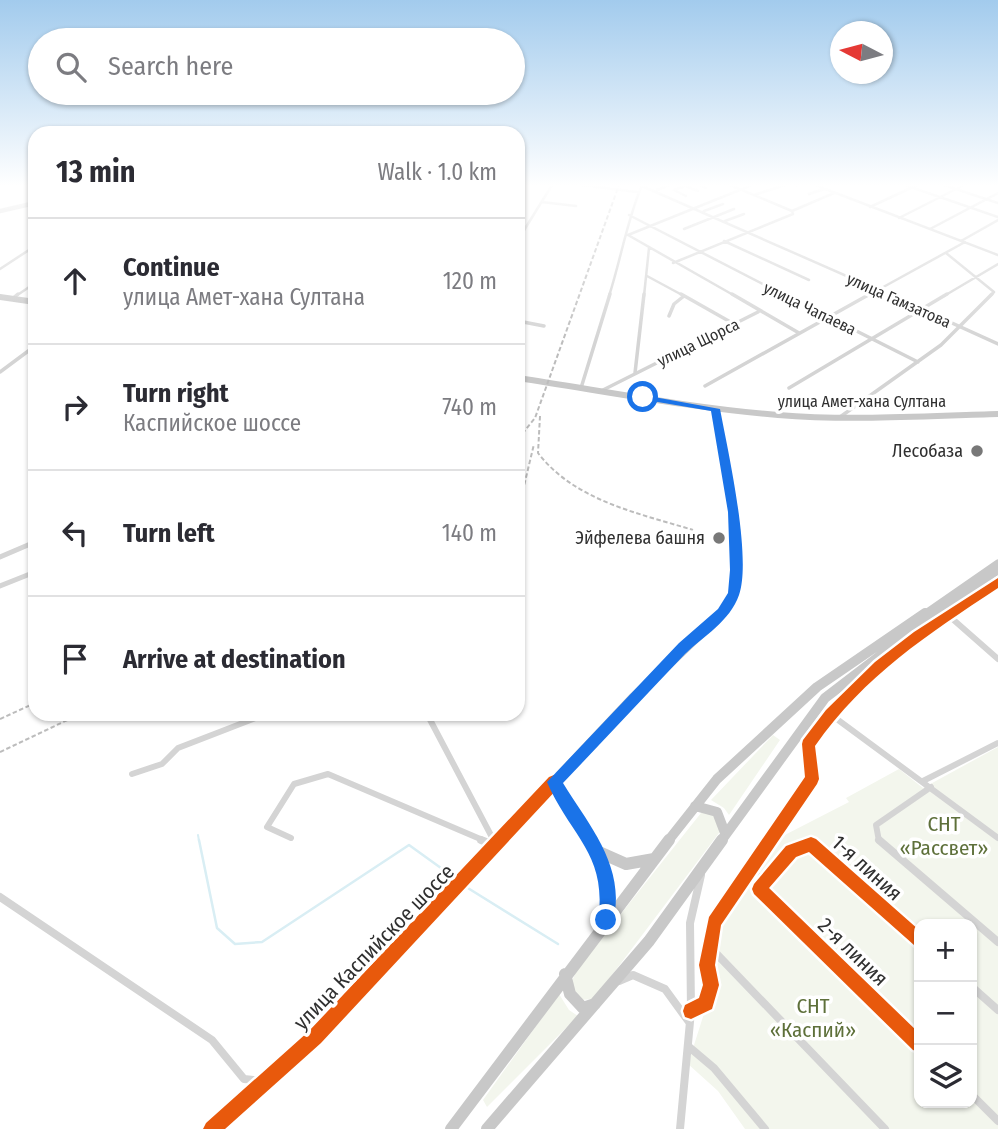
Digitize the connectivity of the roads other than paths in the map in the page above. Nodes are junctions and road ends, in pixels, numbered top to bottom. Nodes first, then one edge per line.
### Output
1 (627, 238) edge
2 (632, 238) edge
3 (670, 238) edge
4 (732, 238) edge
5 (763, 238) edge
6 (952, 238) edge
7 (970, 238) edge
8 (724, 241) junction
9 (963, 242) junction
10 (649, 248) junction
11 (28, 251) edge
12 (698, 251) junction
13 (946, 253) junction
14 (997, 253) edge
15 (673, 262) junction
16 (998, 264) edge
17 (0, 269) edge
18 (646, 276) junction
19 (975, 276) junction
20 (809, 280) dead end
21 (28, 288) edge
22 (877, 289) junction
23 (996, 292) edge
24 (684, 296) junction
25 (0, 297) edge
26 (12, 299) junction
27 (28, 301) edge
28 (920, 309) junction
29 (758, 312) junction
30 (669, 316) dead end
31 (828, 316) junction
32 (525, 322) edge
33 (734, 324) junction
34 (544, 326) dead end
35 (959, 327) junction
36 (799, 333) junction
37 (872, 338) junction
38 (998, 344) edge
39 (28, 351) edge
40 (918, 362) junction
41 (0, 372) edge
42 (635, 373) junction
43 (525, 379) edge
44 (705, 386) dead end
45 (789, 387) dead end
46 (581, 388) junction
47 (601, 391) junction
48 (716, 409) junction
49 (998, 414) edge
50 (840, 417) junction
51 (28, 545) edge
52 (0, 557) edge
53 (998, 563) edge
54 (998, 572) edge
55 (28, 575) edge
56 (998, 582) edge
57 (0, 586) edge
58 (948, 615) junction
59 (998, 659) edge
60 (830, 714) junction
61 (247, 721) edge
62 (431, 721) edge
63 (998, 743) edge
64 (991, 747) junction
65 (998, 753) edge
66 (132, 775) dead end
67 (923, 780) junction
68 (554, 782) junction
69 (931, 787) junction
70 (695, 806) junction
71 (725, 833) junction
72 (291, 838) dead end
73 (998, 838) edge
74 (496, 846) junction
75 (599, 852) junction
76 (658, 857) junction
77 (704, 863) junction
78 (745, 875) junction
79 (768, 878) junction
80 (759, 889) joint
81 (0, 897) edge
82 (606, 920) junction
83 (914, 936) edge
84 (998, 942) edge
85 (710, 947) junction
86 (565, 974) junction
87 (612, 984) junction
88 (977, 991) edge
89 (595, 1004) junction
90 (998, 1010) edge
91 (691, 1011) junction
92 (690, 1023) junction
93 (914, 1039) edge
94 (688, 1046) junction
95 (264, 1081) junction
96 (977, 1101) edge
97 (998, 1121) edge
98 (212, 1129) edge
99 (451, 1129) edge
100 (487, 1129) edge
101 (680, 1129) edge
102 (765, 1129) edge
103 (885, 1129) edge

1 - 46 street
2 - 10 street
3 - 12 street, улица Чапаева
4 - 8 street
5 - 22 street, улица Гамзатова
6 - 9 street
7 - 9 street
8 - 12 street
8 - 20 street
9 - 13 street
9 - 14 street
10 - 15 street
10 - 18 street
11 - 17 street
12 - 15 street
12 - 31 street, улица Чапаева
13 - 19 street
13 - 22 street
15 - 29 street
16 - 19 street
18 - 24 street
18 - 42 street
19 - 23 street
19 - 28 street
21 - 26 street
22 - 28 street, улица Гамзатова
22 - 31 street
23 - 35 street
24 - 30 street
24 - 33 street
25 - 26 main road
26 - 27 main road
28 - 35 street, улица Гамзатова
28 - 37 street
29 - 33 street, улица Щорса
29 - 36 street
31 - 36 street
31 - 37 street, улица Чапаева
32 - 34 street
33 - 42 street, улица Щорса
35 - 38 street, улица Гамзатова
35 - 40 street
36 - 44 street
37 - 40 street, улица Чапаева
37 - 45 street
39 - 41 street
40 - 50 street
42 - 47 street, улица Щорса
43 - 46 main road, улица Амет-хана Султана
46 - 47 main road, улица Амет-хана Султана
47 - 48 main road, улица Амет-хана Султана
48 - 50 main road, улица Амет-хана Султана
48 - 68 main road
49 - 50 main road, улица Амет-хана Султана
51 - 52 street
53 - 70 main road
54 - 71 main road
55 - 57 street
56 - 58 street
58 - 59 street
58 - 60 street
60 - 67 street
60 - 78 street
61 - 66 street
62 - 74 street
63 - 64 street
64 - 65 street
64 - 67 street
67 - 69 street
68 - 74 street, улица Каспийское шоссе
68 - 75 main road
69 - 73 street
69 - 84 street
70 - 71 main road
70 - 76 main road
71 - 77 main road
72 - 74 street
74 - 95 street, улица Каспийское шоссе
75 - 76 main road
75 - 82 main road
76 - 82 main road
77 - 87 main road
77 - 91 street
78 - 79 street
78 - 85 street
79 - 80 street, 1-я линия
79 - 83 street, 1-я линия
80 - 93 street, 2-я линия
81 - 95 street
82 - 86 main road
85 - 91 street
85 - 103 street
86 - 89 main road
86 - 99 main road
87 - 89 main road
87 - 92 street
88 - 90 street
89 - 100 main road
91 - 92 street
92 - 94 street
94 - 101 street
94 - 102 street
95 - 98 street, улица Каспийское шоссе
96 - 97 street

